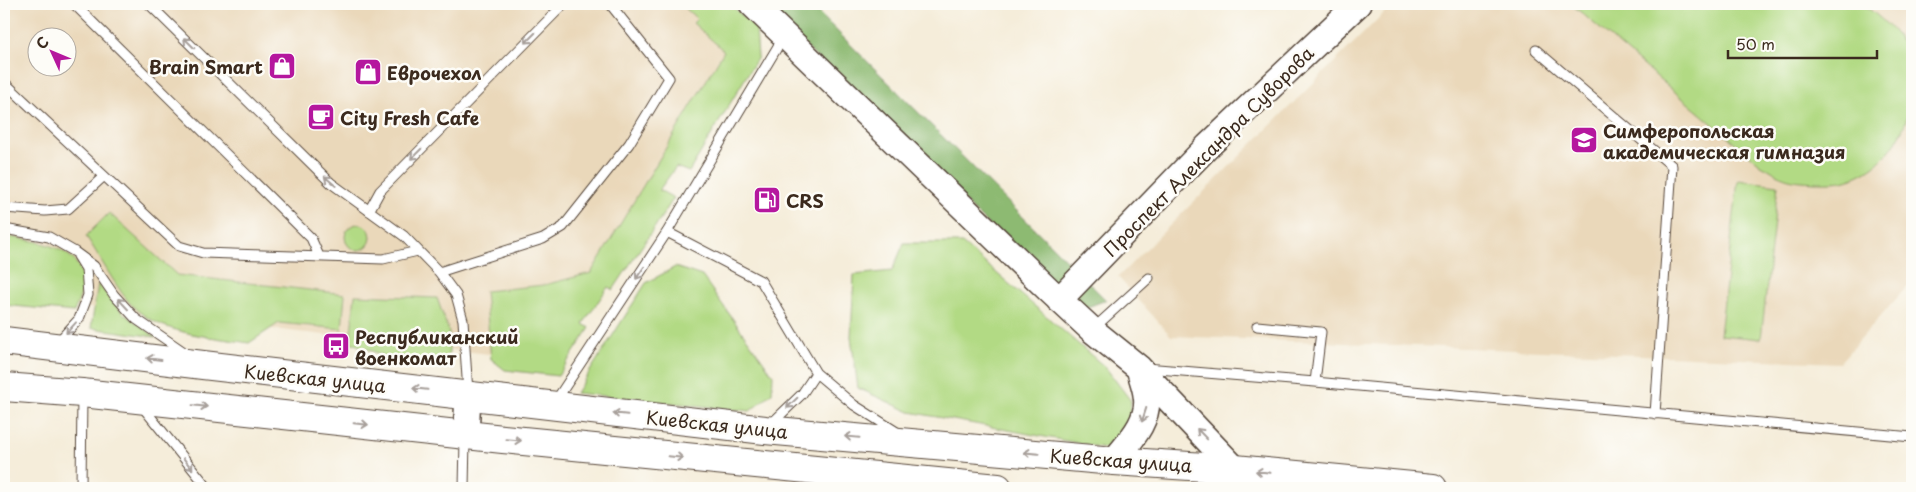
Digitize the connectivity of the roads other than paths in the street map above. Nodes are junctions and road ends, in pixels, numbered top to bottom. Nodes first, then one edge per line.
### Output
1 (74, 4) edge
2 (149, 4) edge
3 (564, 4) edge
4 (610, 4) edge
5 (752, 4) edge
6 (1358, 4) edge
7 (784, 36) junction
8 (1536, 50) dead end
9 (4, 82) edge
10 (103, 177) junction
11 (4, 208) edge
12 (369, 210) junction
13 (4, 229) edge
14 (667, 232) junction
15 (418, 251) junction
16 (75, 252) junction
17 (319, 256) junction
18 (439, 272) junction
19 (1149, 278) dead end
20 (1059, 300) junction
21 (1257, 326) dead end
22 (1092, 330) junction
23 (4, 340) edge
24 (54, 346) junction
25 (203, 365) junction
26 (1139, 368) junction
27 (816, 373) junction
28 (1315, 382) junction
29 (4, 387) edge
30 (82, 393) junction
31 (468, 395) junction
32 (4, 398) edge
33 (136, 399) junction
34 (552, 406) junction
35 (1655, 414) junction
36 (765, 430) junction
37 (466, 435) junction
38 (1912, 437) edge
39 (914, 443) junction
40 (1114, 461) junction
41 (1235, 469) junction
42 (81, 488) edge
43 (208, 488) edge
44 (464, 488) edge
45 (985, 488) edge
46 (1428, 488) edge
47 (1433, 488) edge

1 - 17 lane
12 -> 2 lane
3 -> 12 lane
4 - 18 lane
5 - 7 main road
6 - 20 main road, Проспект Александра Суворова
7 - 14 lane
7 - 20 main road
8 - 35 lane
9 - 10 lane
10 - 11 lane
10 - 17 lane
12 - 15 lane
13 - 16 lane
14 - 27 lane
14 -> 34 lane
15 - 17 lane
15 - 18 lane
16 -> 24 lane
25 -> 16 lane
18 - 31 lane
19 - 22 lane
20 - 22 main road
21 - 28 lane
22 - 26 main road
23 - 24 main road, Киевская улица
25 -> 24 main road, Киевская улица
31 -> 25 main road, Киевская улица
26 - 28 lane
26 -> 40 main road
41 -> 26 main road
27 -> 36 lane
27 - 39 lane
28 - 35 lane
29 - 30 main road, Киевская улица
30 - 32 main road
30 - 33 main road, Киевская улица
30 - 42 lane
31 - 34 main road, Киевская улица
31 - 37 main road
33 -> 37 main road, Киевская улица
33 -> 43 lane
36 -> 34 main road, Киевская улица
35 - 38 lane
39 -> 36 main road, Киевская улица
37 - 44 lane
37 -> 45 main road, Киевская улица
40 -> 39 main road, Киевская улица
40 - 41 main road, Киевская улица
46 -> 41 main road, Киевская улица
46 - 47 main road, Киевская улица

